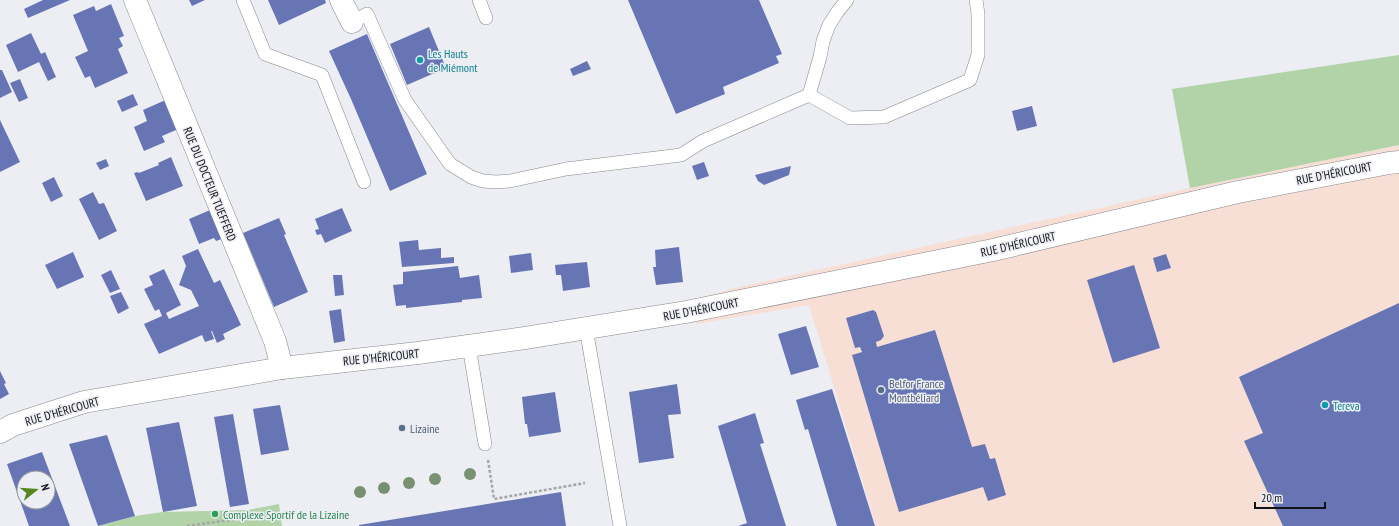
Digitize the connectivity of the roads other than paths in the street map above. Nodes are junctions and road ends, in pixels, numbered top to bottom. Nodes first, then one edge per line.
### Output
1 (135, 0) edge
2 (243, 0) edge
3 (341, 0) edge
4 (479, 0) edge
5 (847, 0) edge
6 (976, 0) edge
7 (486, 18) dead end
8 (352, 22) joint
9 (809, 95) junction
10 (1399, 162) edge
11 (364, 182) dead end
12 (586, 328) junction
13 (469, 346) junction
14 (282, 368) junction
15 (0, 432) edge
16 (485, 444) road end
17 (620, 526) edge

1 - 14 street, RUE DU DOCTEUR TUEFFERD
2 - 11 lane
3 - 8 street
4 - 7 lane
5 - 9 lane
6 - 9 lane
8 - 9 lane
10 - 12 street, RUE D'HÉRICOURT
12 - 13 street, RUE D'HÉRICOURT
12 - 17 lane
13 - 14 street, RUE D'HÉRICOURT
13 - 16 lane
14 - 15 street, RUE D'HÉRICOURT

